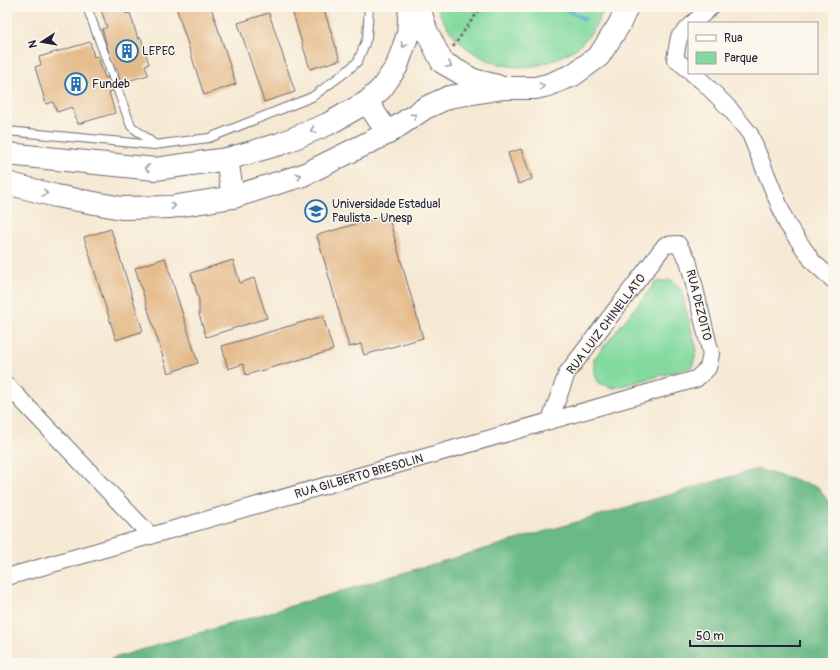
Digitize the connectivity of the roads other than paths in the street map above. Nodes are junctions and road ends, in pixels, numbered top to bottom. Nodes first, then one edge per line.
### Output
1 (87, 7) edge
2 (369, 7) edge
3 (410, 7) edge
4 (419, 7) edge
5 (627, 7) edge
6 (711, 7) edge
7 (695, 22) edge
8 (688, 28) edge
9 (688, 69) edge
10 (693, 74) edge
11 (503, 88) junction
12 (367, 102) junction
13 (7, 131) edge
14 (388, 133) junction
15 (154, 145) junction
16 (7, 154) edge
17 (227, 160) junction
18 (7, 184) edge
19 (233, 198) junction
20 (678, 244) joint
21 (833, 280) edge
22 (708, 368) joint
23 (7, 386) edge
24 (14, 401) edge
25 (550, 420) junction
26 (151, 536) junction
27 (7, 577) edge

1 - 15 lane
2 - 15 lane
3 -> 12 main road
4 -> 11 main road
11 -> 5 main road
6 - 7 street
8 - 9 street
10 - 21 street
14 -> 11 main road
12 - 14 main road
12 -> 17 main road
13 - 15 lane
19 -> 14 main road
17 -> 16 main road
17 - 19 main road
18 -> 19 main road
20 - 22 street, RUA DEZOITO
20 - 25 street, RUA LUIZ CHINELLATO
22 - 25 street, RUA GILBERTO BRESOLIN
23 - 24 street
24 - 26 street
25 - 26 street, RUA GILBERTO BRESOLIN
26 - 27 street, RUA GILBERTO BRESOLIN

